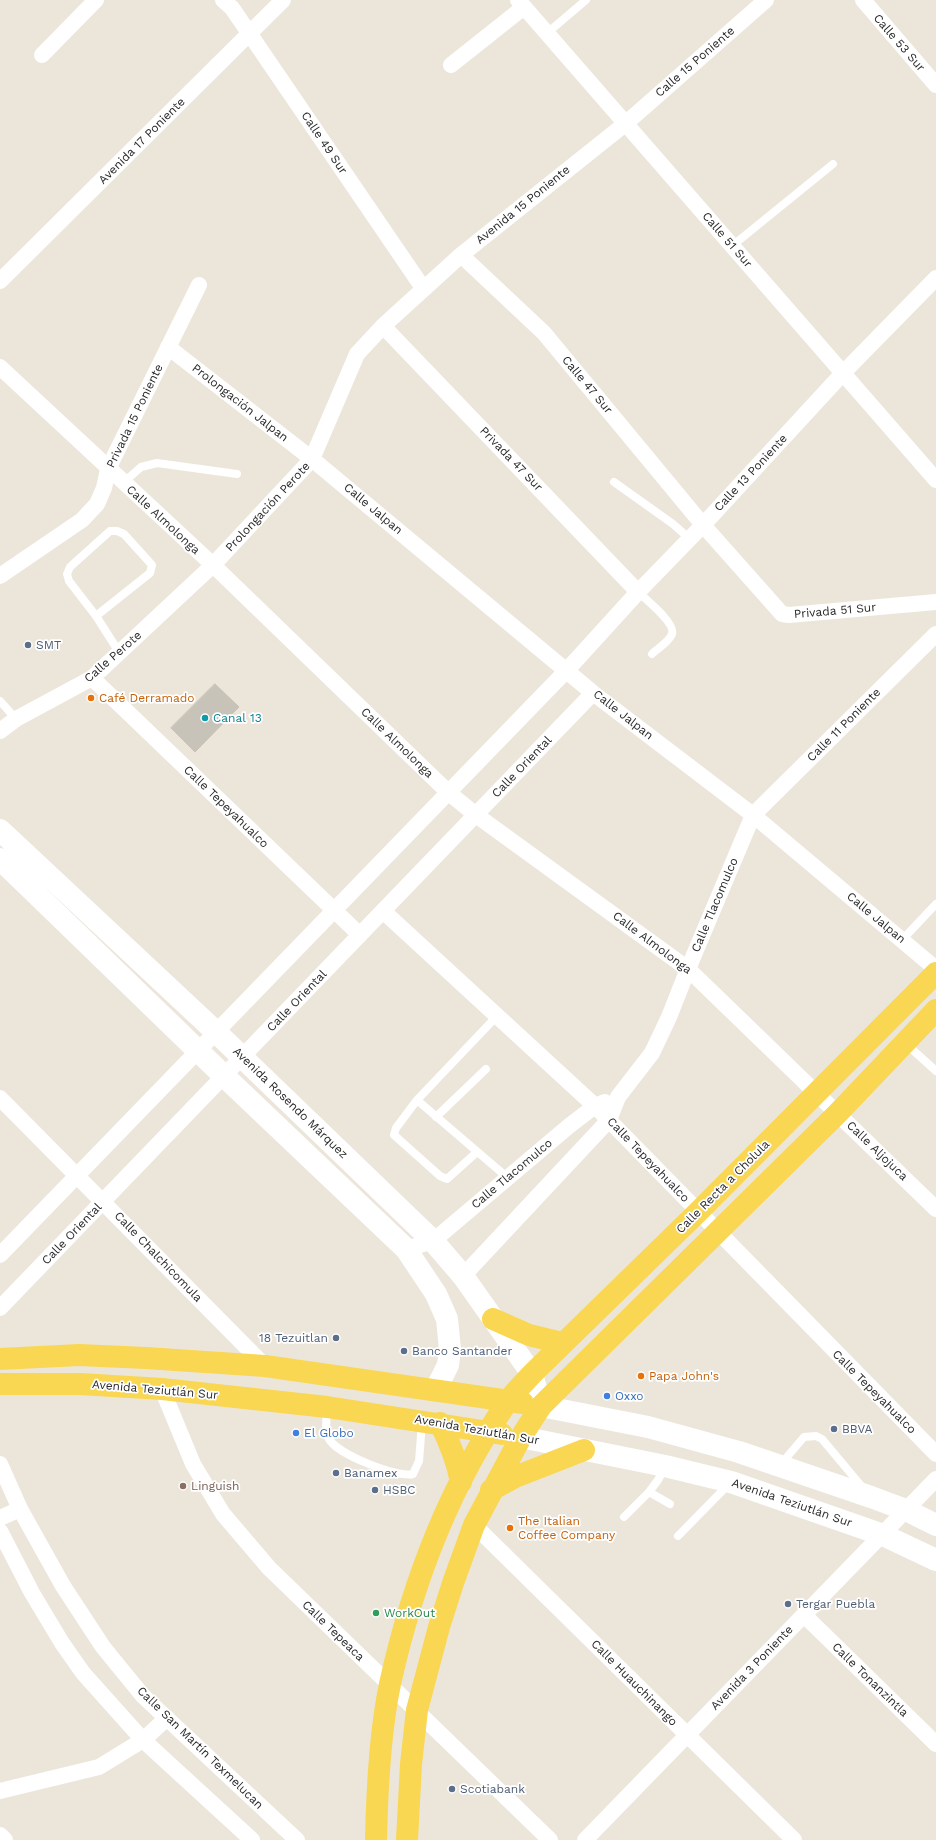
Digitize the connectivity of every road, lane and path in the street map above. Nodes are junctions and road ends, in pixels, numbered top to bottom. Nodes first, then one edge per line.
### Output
1 (96, 0) edge
2 (223, 0) edge
3 (283, 0) edge
4 (586, 0) edge
5 (766, 0) edge
6 (863, 0) edge
7 (521, 3) edge
8 (249, 34) junction
9 (546, 34) junction
10 (42, 55) dead end
11 (451, 65) dead end
12 (936, 85) edge
13 (625, 124) junction
14 (833, 164) dead end
15 (732, 246) junction
16 (461, 255) junction
17 (936, 278) edge
18 (0, 281) edge
19 (199, 285) dead end
20 (423, 288) junction
21 (383, 326) junction
22 (168, 347) junction
23 (0, 367) edge
24 (843, 373) junction
25 (312, 459) junction
26 (108, 469) junction
27 (237, 474) dead end
28 (936, 480) edge
29 (614, 482) dead end
30 (123, 483) junction
31 (703, 525) junction
32 (690, 539) junction
33 (213, 565) junction
34 (0, 576) edge
35 (638, 592) junction
36 (936, 602) edge
37 (96, 616) junction
38 (936, 634) edge
39 (119, 652) junction
40 (652, 654) dead end
41 (567, 670) junction
42 (92, 678) junction
43 (593, 693) junction
44 (2, 706) edge
45 (16, 719) junction
46 (0, 731) edge
47 (449, 793) junction
48 (476, 815) junction
49 (753, 815) junction
50 (0, 830) edge
51 (0, 859) edge
52 (936, 904) edge
53 (334, 911) junction
54 (383, 911) junction
55 (360, 935) junction
56 (902, 940) junction
57 (688, 969) junction
58 (936, 969) edge
59 (936, 973) edge
60 (936, 1010) edge
61 (497, 1016) junction
62 (216, 1032) junction
63 (904, 1042) junction
64 (199, 1051) junction
65 (242, 1057) junction
66 (486, 1069) dead end
67 (936, 1071) edge
68 (224, 1076) junction
69 (817, 1093) junction
70 (618, 1097) junction
71 (0, 1098) edge
72 (417, 1100) junction
73 (595, 1106) junction
74 (838, 1113) junction
75 (436, 1117) junction
76 (609, 1120) junction
77 (477, 1152) junction
78 (77, 1176) junction
79 (508, 1178) junction
80 (104, 1201) junction
81 (936, 1209) edge
82 (698, 1212) junction
83 (718, 1233) junction
84 (433, 1241) junction
85 (406, 1249) junction
86 (0, 1255) edge
87 (463, 1276) junction
88 (0, 1308) edge
89 (493, 1319) junction
90 (562, 1343) junction
91 (0, 1359) edge
92 (265, 1366) junction
93 (532, 1374) junction
94 (0, 1384) edge
95 (162, 1389) junction
96 (436, 1389) junction
97 (509, 1400) junction
98 (541, 1406) junction
99 (327, 1407) junction
100 (431, 1422) junction
101 (489, 1431) junction
102 (521, 1438) junction
103 (584, 1450) junction
104 (936, 1454) edge
105 (0, 1464) edge
106 (780, 1465) junction
107 (665, 1466) junction
108 (936, 1479) edge
109 (461, 1482) junction
110 (730, 1482) junction
111 (491, 1490) junction
112 (649, 1492) junction
113 (871, 1496) junction
114 (670, 1504) dead end
115 (20, 1509) junction
116 (906, 1510) junction
117 (624, 1517) dead end
118 (0, 1518) edge
119 (474, 1525) junction
120 (936, 1525) edge
121 (0, 1531) edge
122 (883, 1535) junction
123 (678, 1536) dead end
124 (936, 1560) edge
125 (804, 1615) junction
126 (390, 1685) junction
127 (417, 1710) junction
128 (167, 1718) junction
129 (686, 1735) junction
130 (143, 1740) junction
131 (936, 1744) edge
132 (0, 1791) edge
133 (0, 1835) edge
134 (5, 1840) edge
135 (252, 1840) edge
136 (297, 1840) edge
137 (376, 1840) edge
138 (407, 1840) edge
139 (550, 1840) edge
140 (585, 1840) edge
141 (794, 1840) edge

1 - 10 street
2 - 8 street, Calle 49 Sur
3 - 8 street, Avenida 17 Poniente
4 - 9 lane
5 - 13 street, Calle 15 Poniente
6 - 12 street, Calle 53 Sur
7 - 9 street, Calle 51 Sur
7 - 11 street
8 - 18 street, Avenida 17 Poniente
8 - 20 street, Calle 49 Sur
9 - 13 street, Calle 51 Sur
13 - 15 street, Calle 51 Sur
13 - 16 street, Avenida 15 Poniente
14 - 15 lane
15 - 24 street, Calle 51 Sur
16 - 20 street, Avenida 15 Poniente
16 - 31 street, Calle 47 Sur
17 - 24 street, Calle 13 Poniente
19 - 22 street, Privada 15 Poniente
20 - 21 street, Prolongación Perote
21 - 25 street, Prolongación Perote
21 - 35 street, Privada 47 Sur
22 - 25 street, Prolongación Jalpan
22 - 26 street, Privada 15 Poniente
23 - 26 street, Calle Almolonga
24 - 28 street, Calle 51 Sur
24 - 31 street, Calle 13 Poniente
25 - 33 street, Prolongación Perote
25 - 41 street, Calle Jalpan
26 - 30 street, Calle Almolonga
26 - 34 street, Privada 15 Poniente
27 - 30 lane
29 - 32 lane
30 - 33 street, Calle Almolonga
31 - 32 street, Calle 13 Poniente
31 - 36 street, Privada 51 Sur
32 - 35 street, Calle 13 Poniente
33 - 39 street, Calle Perote
33 - 47 street, Calle Almolonga
35 - 40 lane
35 - 41 street, Calle 13 Poniente
37 - 37 lane
37 - 39 lane
38 - 49 street, Calle 11 Poniente
39 - 42 street, Calle Perote
41 - 43 street, Calle Jalpan
41 - 47 street
42 - 45 street, Calle Perote
42 - 53 street, Calle Tepeyahualco
43 - 48 street, Calle Oriental
43 - 49 street, Calle Jalpan
44 - 45 lane
45 - 46 street, Calle Perote
47 - 48 street, Calle Almolonga
47 - 53 street
48 - 54 street, Calle Oriental
48 - 57 street, Calle Almolonga
49 - 56 street, Calle Jalpan
49 - 57 street, Calle Tlacomulco
50 - 62 main road, Avenida Rosendo Márquez
51 - 64 main road, Avenida Rosendo Márquez
52 - 56 lane
53 - 55 street, Calle Tepeyahualco
53 - 62 street
54 - 55 street, Calle Oriental
54 - 61 street, Calle Tepeyahualco
55 - 65 street, Calle Oriental
56 - 58 street, Calle Jalpan
57 - 69 street, Calle Almolonga
57 - 70 street, Calle Tlacomulco
59 - 69 main road, Calle Recta a Cholula
60 - 63 main road
61 - 72 lane
61 - 73 street, Calle Tepeyahualco
62 - 64 street
62 - 65 main road, Avenida Rosendo Márquez
63 - 67 lane
63 - 74 main road
64 - 68 main road, Avenida Rosendo Márquez
64 - 78 street
65 - 68 street, Calle Oriental
65 - 84 main road, Avenida Rosendo Márquez
66 - 75 lane
68 - 80 street, Calle Oriental
68 - 85 main road, Avenida Rosendo Márquez
69 - 74 street, Calle Aljojuca
69 - 82 main road, Calle Recta a Cholula
70 - 73 street, Calle Tlacomulco
70 - 76 street, Calle Tlacomulco
71 - 78 street, Calle Chalchicomula
72 - 75 lane
72 - 77 lane
73 - 76 street, Calle Tepeyahualco
73 - 79 street, Calle Tlacomulco
74 - 81 street, Calle Aljojuca
74 - 83 main road
75 - 77 lane
76 - 82 street, Calle Tepeyahualco
76 - 87 street, Calle Tlacomulco
77 - 79 lane
78 - 80 street, Calle Chalchicomula
78 - 86 street
79 - 84 street, Calle Tlacomulco
80 - 88 street, Calle Oriental
80 - 92 street, Calle Chalchicomula
82 - 83 street, Calle Tepeyahualco
82 - 90 main road, Calle Recta a Cholula
83 - 98 main road
83 - 104 street, Calle Tepeyahualco
84 - 85 street, Calle Tlacomulco
84 - 87 main road, Avenida Rosendo Márquez
85 - 96 main road, Avenida Rosendo Márquez
87 - 89 main road, Avenida Rosendo Márquez
89 - 90 main road
89 - 93 main road, Avenida Rosendo Márquez
90 - 93 main road, Calle Recta a Cholula
91 - 92 main road
92 - 96 main road
93 - 97 main road, Calle Recta a Cholula
93 - 98 main road, Avenida Rosendo Márquez
94 - 95 main road, Avenida Teziutlán Sur
95 - 99 main road, Avenida Teziutlán Sur
95 - 126 street, Calle Tepeaca
96 - 97 main road
97 - 98 main road
97 - 101 main road, Calle Recta a Cholula
98 - 102 main road
98 - 106 main road
99 - 100 main road, Avenida Teziutlán Sur
99 - 100 lane
100 - 101 main road, Avenida Teziutlán Sur
100 - 109 main road
101 - 102 main road, Avenida Teziutlán Sur
101 - 109 main road, Calle Recta a Cholula
102 - 103 main road, Avenida Teziutlán Sur
102 - 111 main road
103 - 107 main road, Avenida Teziutlán Sur
103 - 111 main road
105 - 115 street, Calle San Martín Texmelucan
106 - 113 main road
106 - 113 lane
107 - 110 main road, Avenida Teziutlán Sur
107 - 112 lane
108 - 116 street, Avenida 3 Poniente
109 - 126 main road, Calle Recta a Cholula
110 - 122 main road, Avenida Teziutlán Sur
110 - 123 lane
111 - 119 main road
112 - 114 lane
112 - 117 lane
113 - 116 main road
115 - 118 street
115 - 128 street, Calle San Martín Texmelucan
116 - 120 main road
116 - 122 street, Avenida 3 Poniente
119 - 127 main road
119 - 129 street, Calle Huauchinango
121 - 130 street
122 - 124 main road, Avenida Teziutlán Sur
122 - 125 street, Avenida 3 Poniente
125 - 129 street, Avenida 3 Poniente
125 - 131 street, Calle Tonanzintla
126 - 127 street, Calle Tepeaca
126 - 137 main road, Calle Recta a Cholula
127 - 138 main road
127 - 139 street, Calle Tepeaca
128 - 130 street
128 - 136 street, Calle San Martín Texmelucan
129 - 140 street, Avenida 3 Poniente
129 - 141 street, Calle Huauchinango
130 - 132 street
130 - 135 street
133 - 134 street

